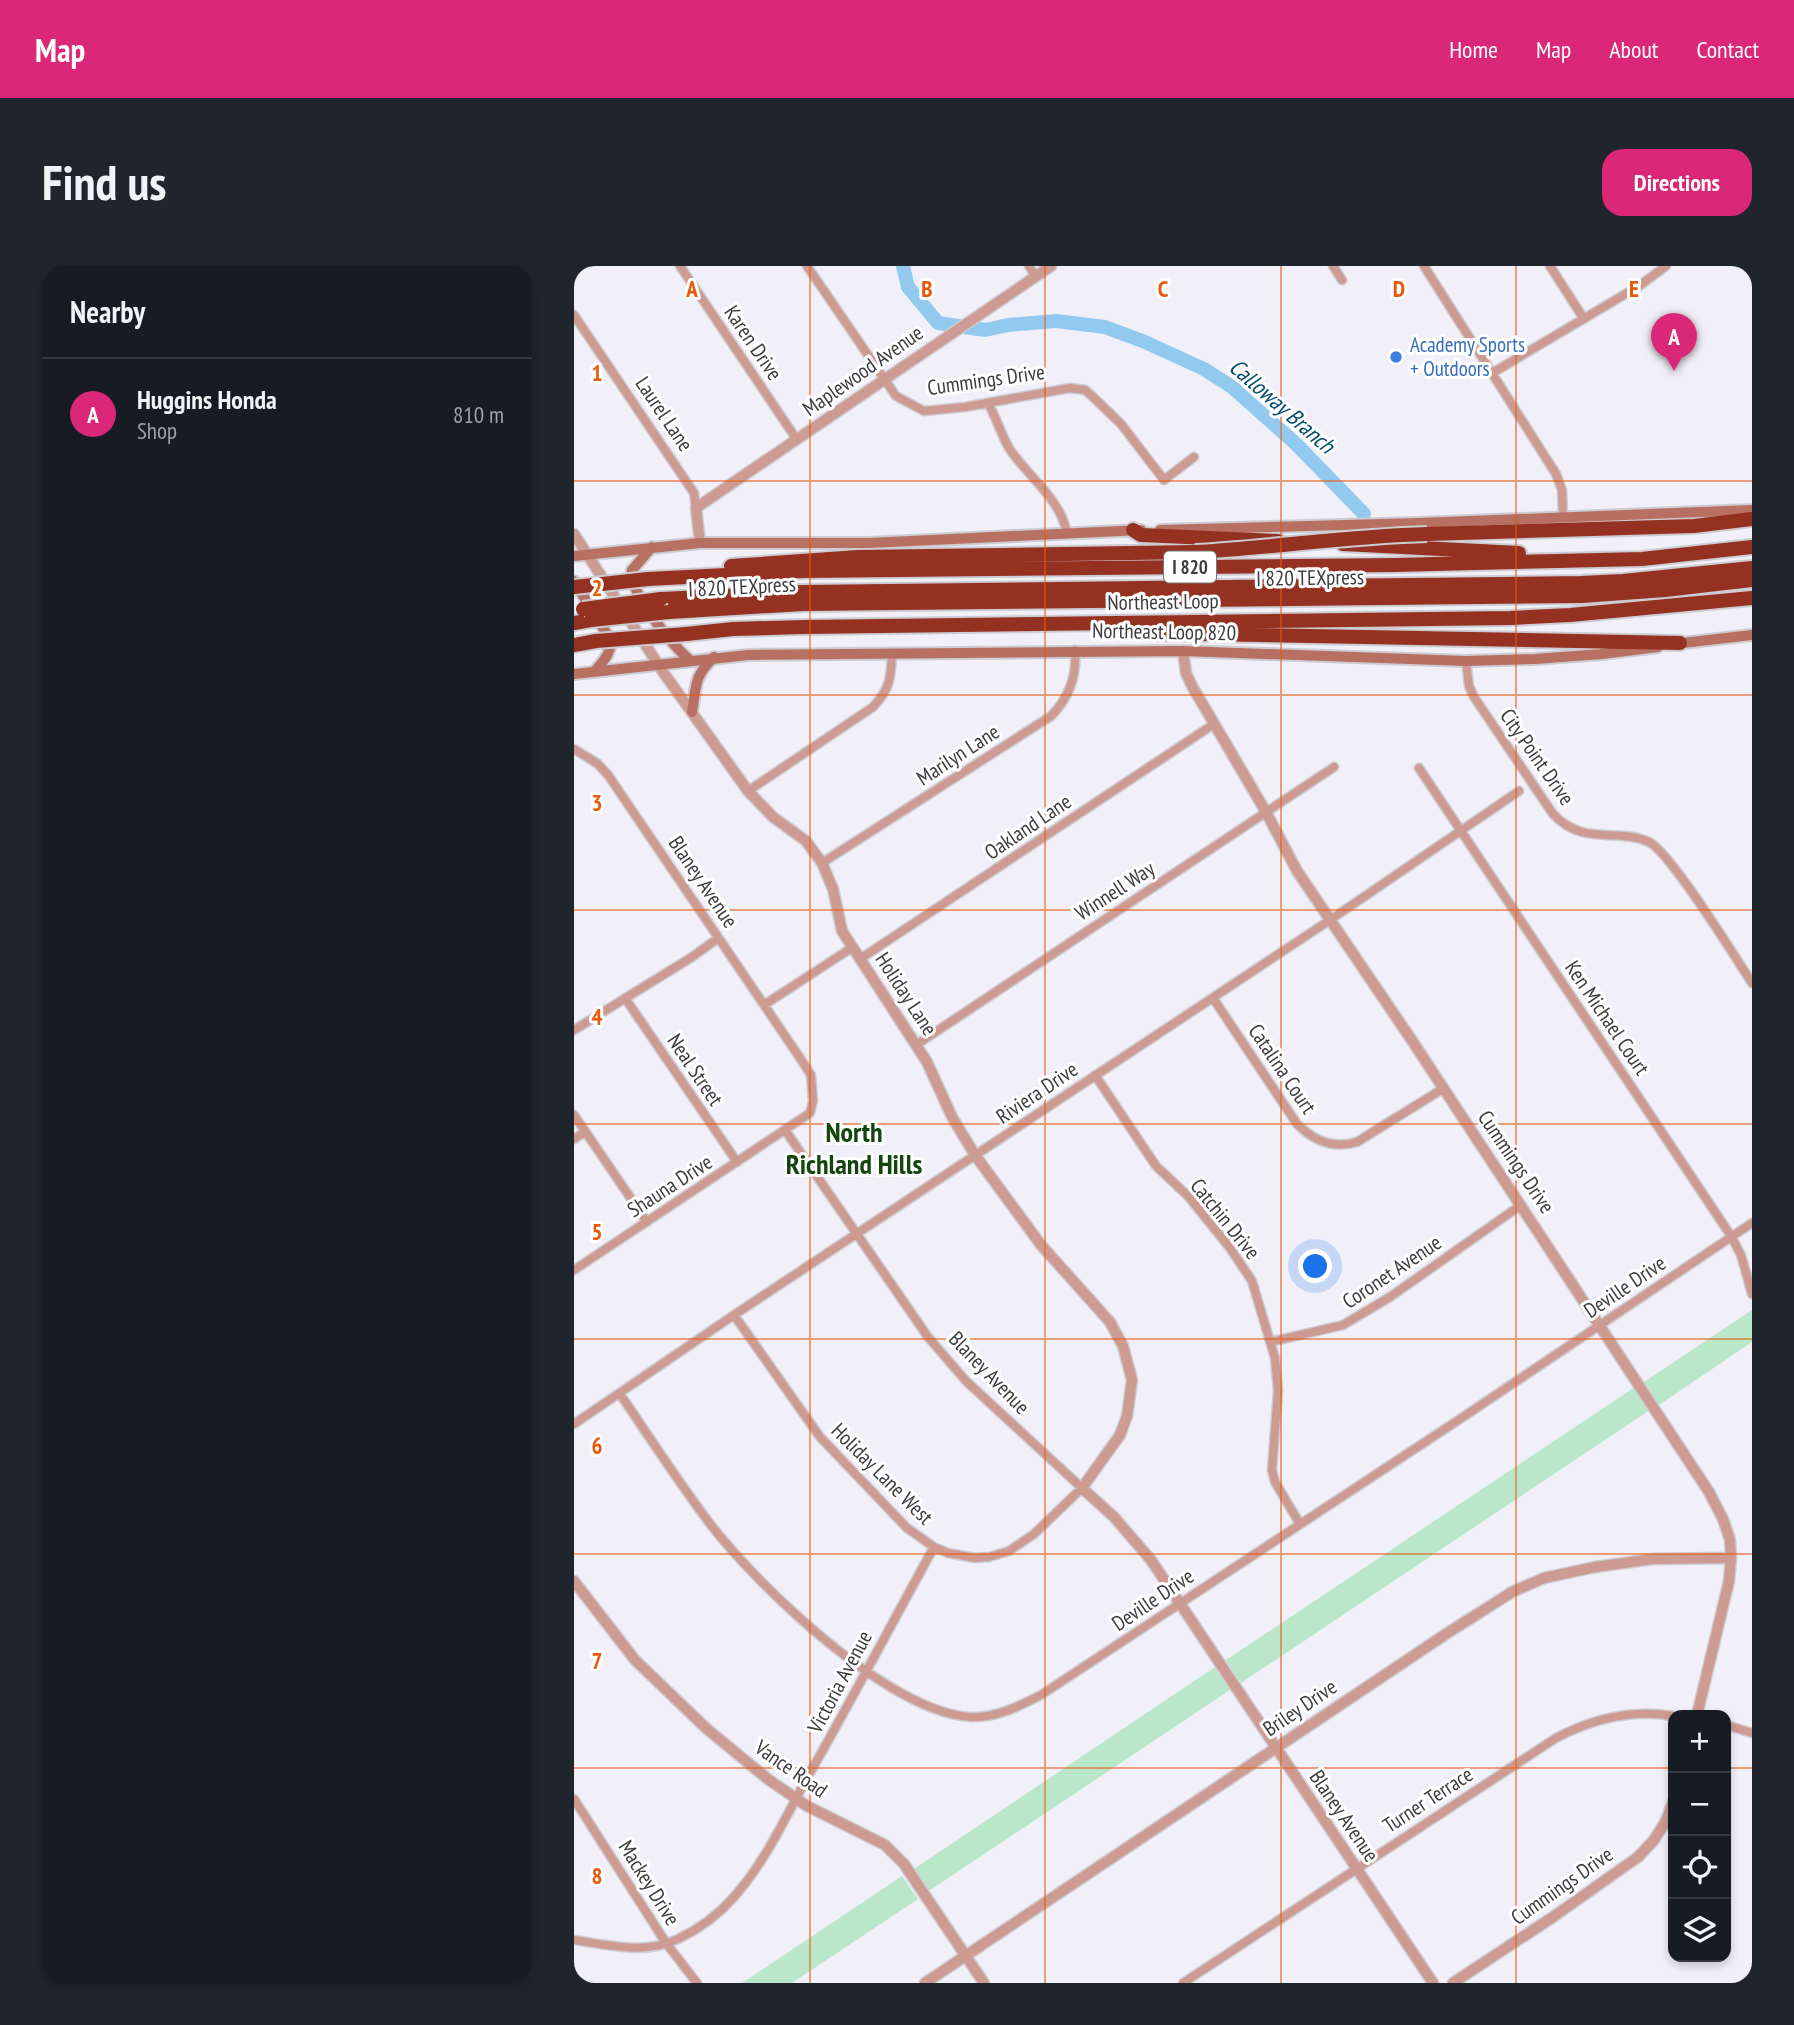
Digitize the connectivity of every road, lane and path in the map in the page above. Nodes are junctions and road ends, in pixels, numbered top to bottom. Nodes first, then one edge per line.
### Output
1 (680, 266) edge
2 (807, 266) edge
3 (1029, 266) edge
4 (1051, 266) edge
5 (1332, 266) edge
6 (1424, 266) edge
7 (1550, 266) edge
8 (1666, 266) edge
9 (1035, 276) junction
10 (1342, 281) dead end
11 (574, 315) edge
12 (1584, 319) junction
13 (1494, 372) junction
14 (884, 379) junction
15 (988, 403) junction
16 (797, 440) junction
17 (1194, 457) dead end
18 (696, 508) junction
19 (1752, 510) edge
20 (1563, 517) junction
21 (1752, 519) edge
22 (1423, 529) junction
23 (1133, 530) junction
24 (1067, 533) junction
25 (574, 534) edge
26 (700, 543) junction
27 (652, 547) junction
28 (1752, 547) edge
29 (1733, 550) junction
30 (587, 554) junction
31 (574, 556) edge
32 (1752, 568) edge
33 (648, 579) junction
34 (1752, 580) edge
35 (574, 581) edge
36 (574, 587) edge
37 (1752, 598) edge
38 (665, 605) junction
39 (582, 613) edge
40 (574, 623) edge
41 (1128, 623) junction
42 (1752, 635) edge
43 (1680, 643) junction
44 (574, 645) edge
45 (1076, 650) junction
46 (1183, 651) junction
47 (892, 654) junction
48 (714, 657) junction
49 (690, 660) junction
50 (1466, 660) junction
51 (658, 664) junction
52 (595, 671) junction
53 (574, 674) edge
54 (692, 712) junction
55 (1214, 724) junction
56 (574, 749) edge
57 (1334, 767) dead end
58 (1419, 768) dead end
59 (748, 791) junction
60 (1519, 791) dead end
61 (1266, 812) junction
62 (1461, 832) junction
63 (822, 863) junction
64 (1330, 920) junction
65 (717, 939) junction
66 (853, 947) junction
67 (860, 959) junction
68 (1752, 982) edge
69 (625, 998) junction
70 (1213, 998) junction
71 (764, 1005) junction
72 (574, 1030) edge
73 (916, 1045) junction
74 (1095, 1075) junction
75 (1444, 1088) junction
76 (574, 1115) edge
77 (785, 1130) junction
78 (585, 1132) junction
79 (574, 1139) edge
80 (975, 1155) junction
81 (737, 1162) junction
82 (1521, 1205) junction
83 (647, 1222) junction
84 (1752, 1223) edge
85 (858, 1234) junction
86 (1731, 1237) junction
87 (574, 1270) edge
88 (1752, 1294) edge
89 (734, 1315) junction
90 (1601, 1325) junction
91 (1270, 1342) junction
92 (620, 1394) junction
93 (574, 1424) edge
94 (1082, 1488) junction
95 (1300, 1524) junction
96 (934, 1547) junction
97 (1731, 1559) junction
98 (574, 1581) edge
99 (1179, 1604) junction
100 (866, 1671) junction
101 (1699, 1710) edge
102 (1668, 1715) edge
103 (1731, 1727) edge
104 (1752, 1733) edge
105 (1275, 1748) junction
106 (574, 1799) edge
107 (796, 1799) junction
108 (1668, 1814) edge
109 (1356, 1868) junction
110 (574, 1940) edge
111 (666, 1943) junction
112 (965, 1955) junction
113 (696, 1983) edge
114 (925, 1983) edge
115 (984, 1983) edge
116 (1183, 1983) edge
117 (1433, 1983) edge
118 (1453, 1983) edge

1 - 16 street, Karen Drive
2 - 14 street, Cummings Drive
3 - 9 street
4 - 9 street, Maplewood Avenue
5 - 10 street
6 - 13 street
7 - 12 street
8 - 12 street
9 - 14 street, Maplewood Avenue
11 - 18 street, Laurel Lane
12 - 13 street
13 - 20 street
14 - 15 street, Cummings Drive
14 - 16 street, Maplewood Avenue
15 - 17 street, Cummings Drive
15 - 24 street
16 - 18 street, Maplewood Avenue
18 - 26 street, Laurel Lane
19 - 20 main road
20 - 22 main road
21 - 22 highway
22 - 23 main road
22 - 33 highway, bridge
23 - 24 main road
23 - 29 highway
24 - 26 main road
25 - 30 street, Holiday Lane
26 - 27 main road
27 - 30 main road
27 - 49 main road
28 - 29 highway, Northeast Loop / I 820
29 - 33 highway, Northeast Loop / I 820
30 - 31 main road
30 - 51 street, Holiday Lane
32 - 38 highway, I 820 TEXpress
33 - 36 highway, Northeast Loop / I 820, bridge
34 - 38 highway, I 820 TEXpress
35 - 52 main road
37 - 41 highway, Northeast Loop
38 - 39 highway, I 820 TEXpress, bridge
39 - 40 highway, I 820 TEXpress
41 - 43 highway
41 - 44 highway, Northeast Loop, bridge
42 - 43 main road, Northeast Loop 820
43 - 50 main road, Northeast Loop 820
45 - 46 main road, Northeast Loop 820
45 - 47 main road, Northeast Loop 820
45 - 63 street, Marilyn Lane
46 - 50 main road, Northeast Loop 820
46 - 55 street, Cummings Drive
47 - 48 main road, Northeast Loop 820
47 - 59 street
48 - 49 main road, Northeast Loop 820
48 - 54 main road
49 - 51 main road, Northeast Loop 820
50 - 68 street, City Point Drive
51 - 52 main road, Northeast Loop 820
51 - 54 street, Holiday Lane
52 - 53 main road, Northeast Loop 820
54 - 59 street, Holiday Lane
55 - 61 street, Cummings Drive
55 - 67 street, Oakland Lane
56 - 65 street, Blaney Avenue
57 - 61 street, Winnell Way
58 - 62 street, Ken Michael Court
59 - 63 street, Holiday Lane
60 - 62 street, Riviera Drive
61 - 64 street, Cummings Drive
61 - 73 street, Winnell Way
62 - 64 street, Riviera Drive
62 - 86 street, Ken Michael Court
63 - 66 street, Holiday Lane
64 - 70 street, Riviera Drive
64 - 75 street, Cummings Drive
65 - 69 street
65 - 71 street, Blaney Avenue
66 - 67 street, Holiday Lane
66 - 71 street
67 - 73 street, Holiday Lane
69 - 72 street
69 - 81 street, Neal Street
70 - 74 street, Riviera Drive
70 - 75 street, Catalina Court
71 - 77 street, Blaney Avenue
73 - 80 street, Holiday Lane
74 - 80 street, Riviera Drive
74 - 91 street, Catchin Drive
75 - 82 street, Cummings Drive
76 - 78 street
77 - 81 street, Shauna Drive
77 - 85 street, Blaney Avenue
78 - 79 street
78 - 83 street
80 - 85 street, Riviera Drive
80 - 94 street, Holiday Lane
81 - 83 street, Shauna Drive
82 - 90 street, Cummings Drive
82 - 91 street, Coronet Avenue
83 - 87 street, Shauna Drive
84 - 86 street, Deville Drive
85 - 89 street, Riviera Drive
85 - 94 street, Blaney Avenue
86 - 88 street, Ken Michael Court
86 - 90 street, Deville Drive
89 - 92 street, Riviera Drive
89 - 96 street, Holiday Lane West
90 - 95 street, Deville Drive
90 - 97 street, Cummings Drive
91 - 95 street, Catchin Drive
92 - 93 street, Riviera Drive
92 - 100 street, Deville Drive
94 - 96 street, Holiday Lane West
94 - 99 street, Blaney Avenue
95 - 99 street, Deville Drive
96 - 100 street, Victoria Avenue
97 - 101 street, Cummings Drive
97 - 105 street, Briley Drive
98 - 107 street, Vance Road
99 - 100 street, Deville Drive
99 - 105 street, Blaney Avenue
100 - 107 street, Victoria Avenue
102 - 109 street, Turner Terrace
103 - 104 street
105 - 109 street, Blaney Avenue
105 - 112 street, Briley Drive
106 - 111 street, Mackey Drive
107 - 111 street, Victoria Avenue
107 - 112 street, Vance Road
108 - 118 street, Cummings Drive
109 - 116 street, Turner Terrace
109 - 117 street, Blaney Avenue
110 - 111 street, Victoria Avenue
111 - 113 street, Mackey Drive
112 - 114 street, Briley Drive
112 - 115 street, Vance Road

